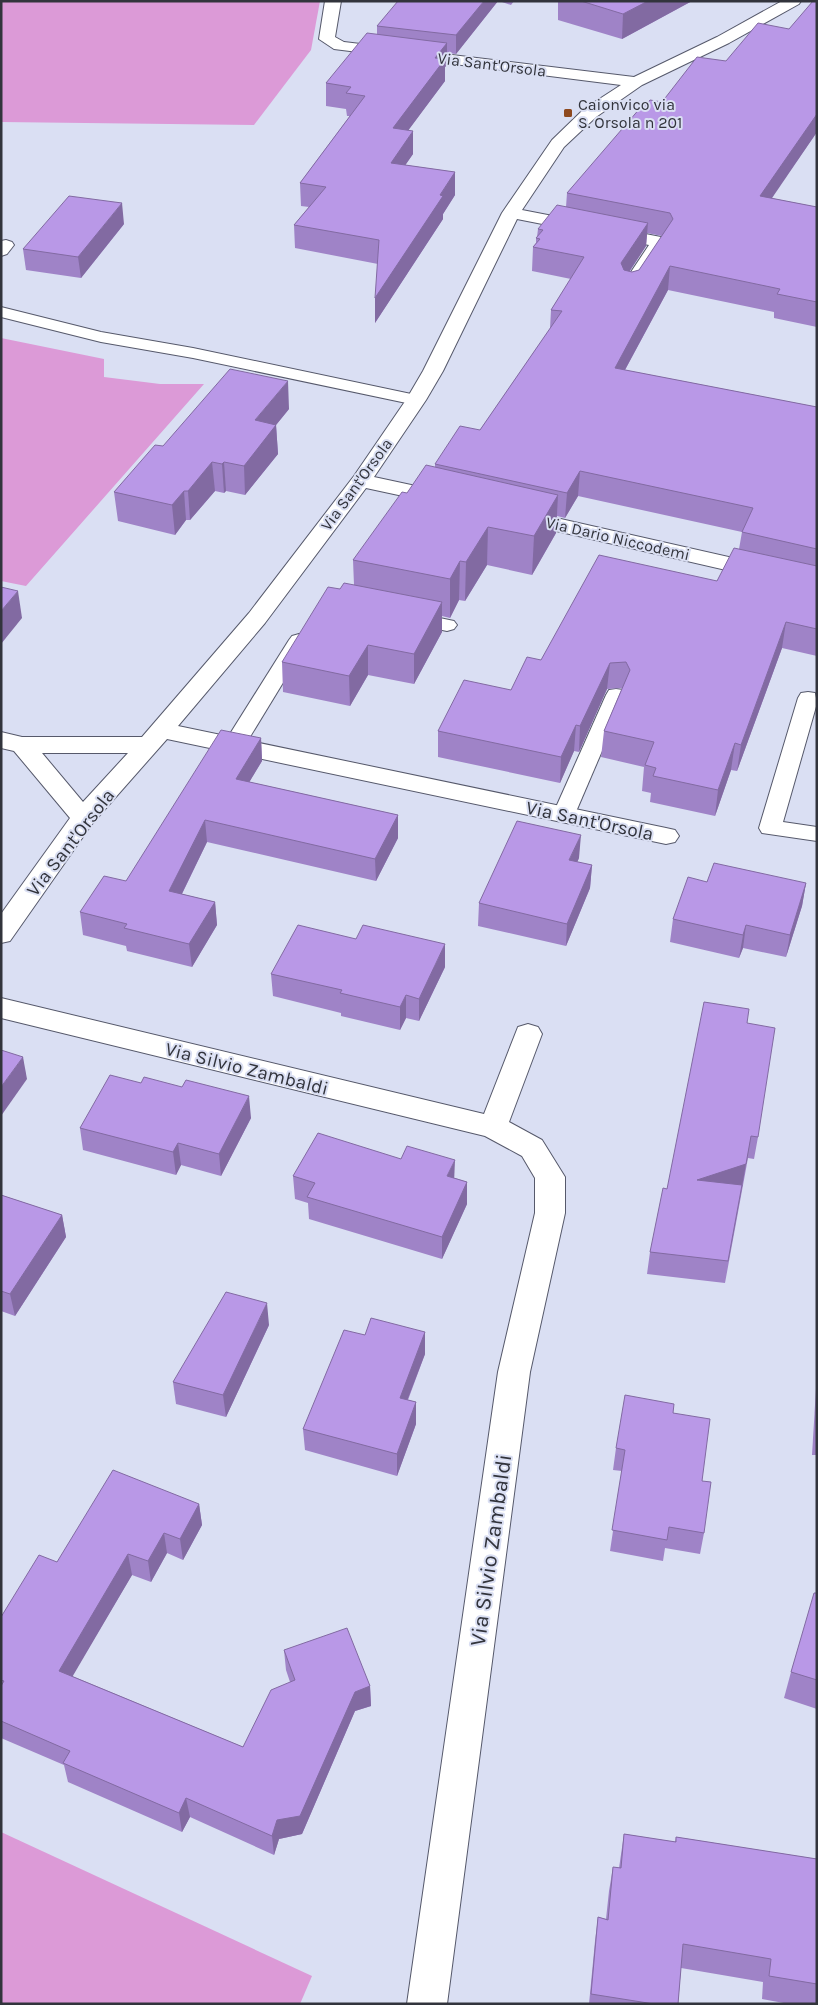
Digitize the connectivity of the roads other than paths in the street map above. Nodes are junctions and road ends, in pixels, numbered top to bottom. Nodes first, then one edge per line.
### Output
1 (333, 1) edge
2 (794, 1) edge
3 (636, 82) junction
4 (511, 213) junction
5 (630, 288) edge
6 (1, 312) edge
7 (416, 400) junction
8 (361, 480) junction
9 (468, 504) edge
10 (497, 511) edge
11 (817, 584) edge
12 (390, 614) edge
13 (308, 625) edge
14 (447, 625) dead end
15 (616, 696) dead end
16 (808, 698) dead end
17 (156, 737) junction
18 (12, 743) edge
19 (234, 745) junction
20 (564, 814) junction
21 (83, 818) junction
22 (817, 834) edge
23 (666, 836) dead end
24 (1, 934) edge
25 (1, 1008) edge
26 (528, 1034) dead end
27 (492, 1127) junction
28 (427, 2004) edge

1 - 3 street, Via Sant'Orsola
2 - 3 street, Via Sant'Orsola
3 - 4 street, Via Sant'Orsola
4 - 5 street
4 - 7 street, Via Sant'Orsola
6 - 7 lane
7 - 8 street, Via Sant'Orsola
8 - 9 street
8 - 17 street, Via Sant'Orsola
10 - 11 street, Via Dario Niccodemi
12 - 14 lane
13 - 19 lane
15 - 20 lane
16 - 22 lane
17 - 18 street
17 - 19 street, Via Sant'Orsola
17 - 21 street, Via Sant'Orsola
18 - 21 street
19 - 20 street, Via Sant'Orsola
20 - 23 street, Via Sant'Orsola
21 - 24 street, Via Sant'Orsola
25 - 27 street, Via Silvio Zambaldi
26 - 27 street
27 - 28 street, Via Silvio Zambaldi

